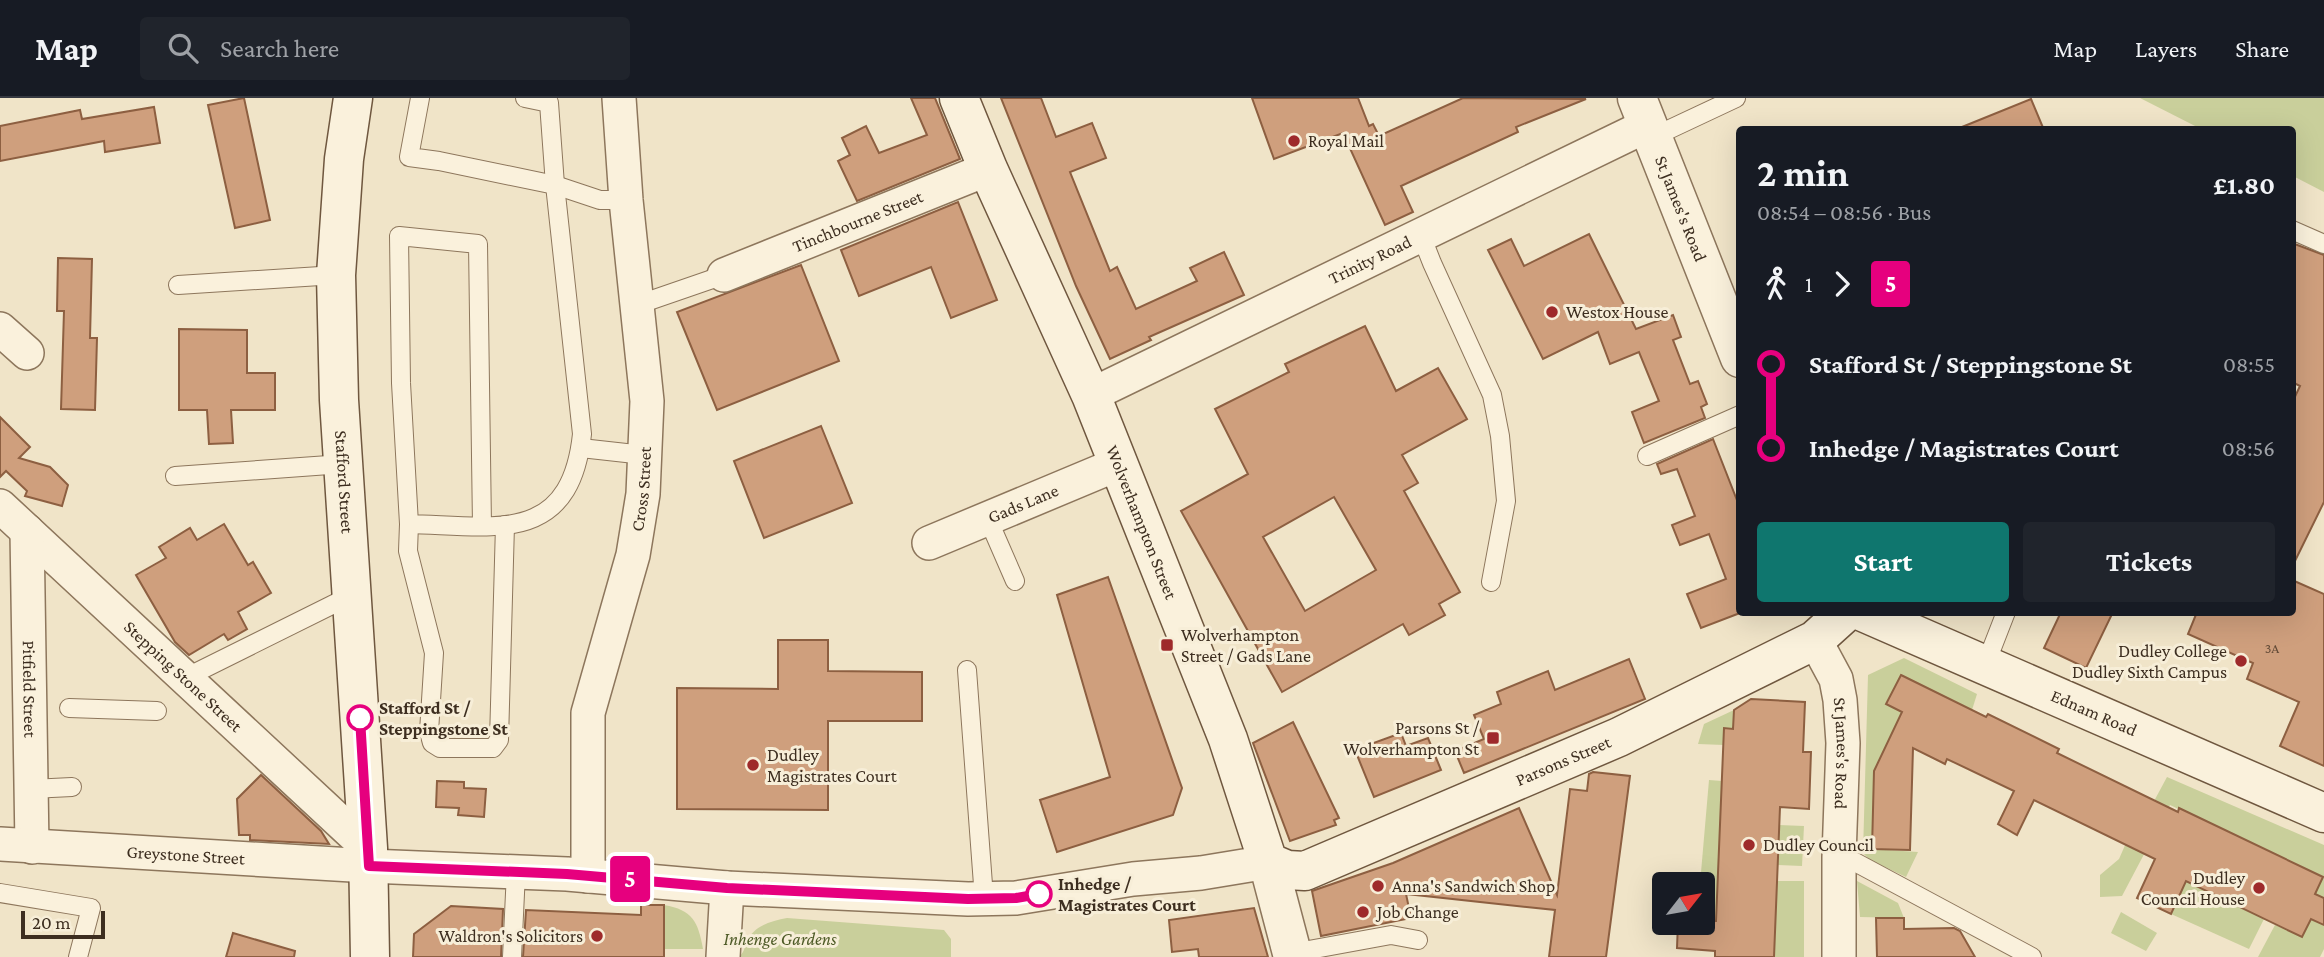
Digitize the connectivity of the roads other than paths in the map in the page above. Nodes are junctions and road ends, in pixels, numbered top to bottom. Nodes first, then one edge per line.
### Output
1 (353, 98) edge
2 (420, 98) edge
3 (526, 98) edge
4 (618, 98) edge
5 (959, 98) edge
6 (1736, 98) edge
7 (548, 100) edge
8 (1646, 120) edge
9 (988, 169) junction
10 (555, 185) junction
11 (626, 200) junction
12 (2296, 232) edge
13 (1421, 234) junction
14 (2324, 244) edge
15 (336, 275) junction
16 (724, 275) joint
17 (178, 285) dead end
18 (637, 305) junction
19 (0, 329) edge
20 (1736, 348) edge
21 (27, 353) dead end
22 (1091, 395) junction
23 (1736, 417) edge
24 (581, 447) junction
25 (645, 454) junction
26 (1647, 456) dead end
27 (343, 464) junction
28 (1118, 464) junction
29 (175, 477) dead end
30 (0, 506) edge
31 (988, 519) junction
32 (408, 524) junction
33 (505, 525) junction
34 (482, 526) junction
35 (27, 531) junction
36 (929, 543) dead end
37 (1015, 581) dead end
38 (1491, 582) dead end
39 (352, 594) junction
40 (1842, 616) edge
41 (1872, 616) edge
42 (2004, 616) edge
43 (1815, 640) junction
44 (1985, 666) junction
45 (967, 670) dead end
46 (185, 678) junction
47 (69, 708) dead end
48 (157, 711) dead end
49 (72, 787) dead end
50 (31, 789) junction
51 (2324, 813) edge
52 (16, 846) edge
53 (369, 857) junction
54 (1839, 857) junction
55 (1268, 862) junction
56 (516, 872) junction
57 (588, 876) junction
58 (727, 888) junction
59 (0, 893) edge
60 (984, 898) junction
61 (1418, 940) dead end
62 (1292, 955) edge
63 (78, 957) edge
64 (370, 957) edge
65 (512, 957) edge
66 (723, 957) edge
67 (1839, 957) edge
68 (2032, 957) edge

1 - 15 main road, Stafford Street
2 - 10 lane
3 - 7 lane
4 - 11 street, Cross Street
5 - 9 main road, Wolverhampton Street
6 - 8 lane
7 - 10 lane
8 - 13 street, Trinity Road
8 - 20 main road, St James's Road
9 - 16 street, Tinchbourne Street
9 - 22 main road, Wolverhampton Street
10 - 11 lane
10 - 24 lane
11 - 18 street, Cross Street
12 - 14 lane
13 - 22 street, Trinity Road
13 - 38 lane
15 - 17 lane
15 - 27 main road, Stafford Street
16 - 18 lane
18 - 25 street, Cross Street
19 - 21 street
22 - 28 main road, Wolverhampton Street
23 - 26 lane
24 - 25 lane
24 - 33 lane
25 - 57 street, Cross Street
27 - 29 lane
27 - 39 main road, Stafford Street
28 - 31 street, Gads Lane
28 - 55 main road, Wolverhampton Street
30 - 35 street, Stepping Stone Street
31 - 36 street, Gads Lane
31 - 37 lane
32 - 33 lane
32 - 34 lane
32 - 34 lane
33 - 34 lane
35 - 46 street, Stepping Stone Street
35 - 50 street, Pitfield Street
39 - 46 lane
39 - 53 main road, Stafford Street
40 - 43 main road, Parsons Street
41 - 44 main road, Ednam Road
42 - 44 lane
43 - 54 street, St James's Road
43 - 55 main road, Parsons Street
44 - 51 main road, Ednam Road
45 - 60 lane
46 - 53 street, Stepping Stone Street
47 - 48 lane
49 - 50 lane
50 - 52 street, Pitfield Street
52 - 53 street, Greystone Street
53 - 56 street, Greystone Street
53 - 64 main road, Stafford Street
54 - 67 street, St James's Road
54 - 68 lane
55 - 60 street, Greystone Street
55 - 62 main road, Wolverhampton Street
56 - 57 street, Greystone Street
56 - 65 lane
57 - 58 street, Greystone Street
58 - 60 street, Greystone Street
58 - 66 street
59 - 63 lane
61 - 62 lane

